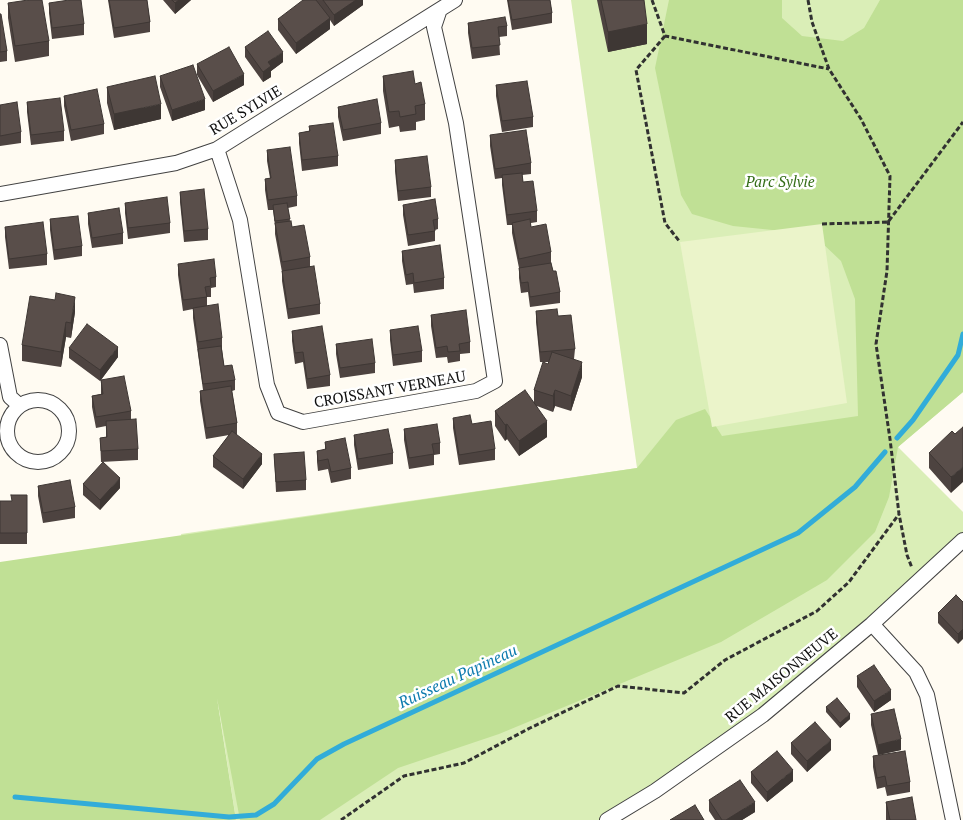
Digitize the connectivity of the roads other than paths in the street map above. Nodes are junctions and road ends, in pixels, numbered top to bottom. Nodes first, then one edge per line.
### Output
1 (455, 0) edge
2 (439, 12) junction
3 (218, 148) junction
4 (0, 194) edge
5 (0, 345) edge
6 (19, 405) junction
7 (963, 540) edge
8 (872, 624) junction
9 (607, 820) edge
10 (953, 820) edge

1 - 2 street, RUE SYLVIE
2 - 3 street, RUE SYLVIE
2 - 3 street, CROISSANT VERNEAU
3 - 4 street, RUE SYLVIE
5 - 6 street
6 - 6 street
7 - 8 street, RUE MAISONNEUVE
8 - 9 street, RUE MAISONNEUVE
8 - 10 street

